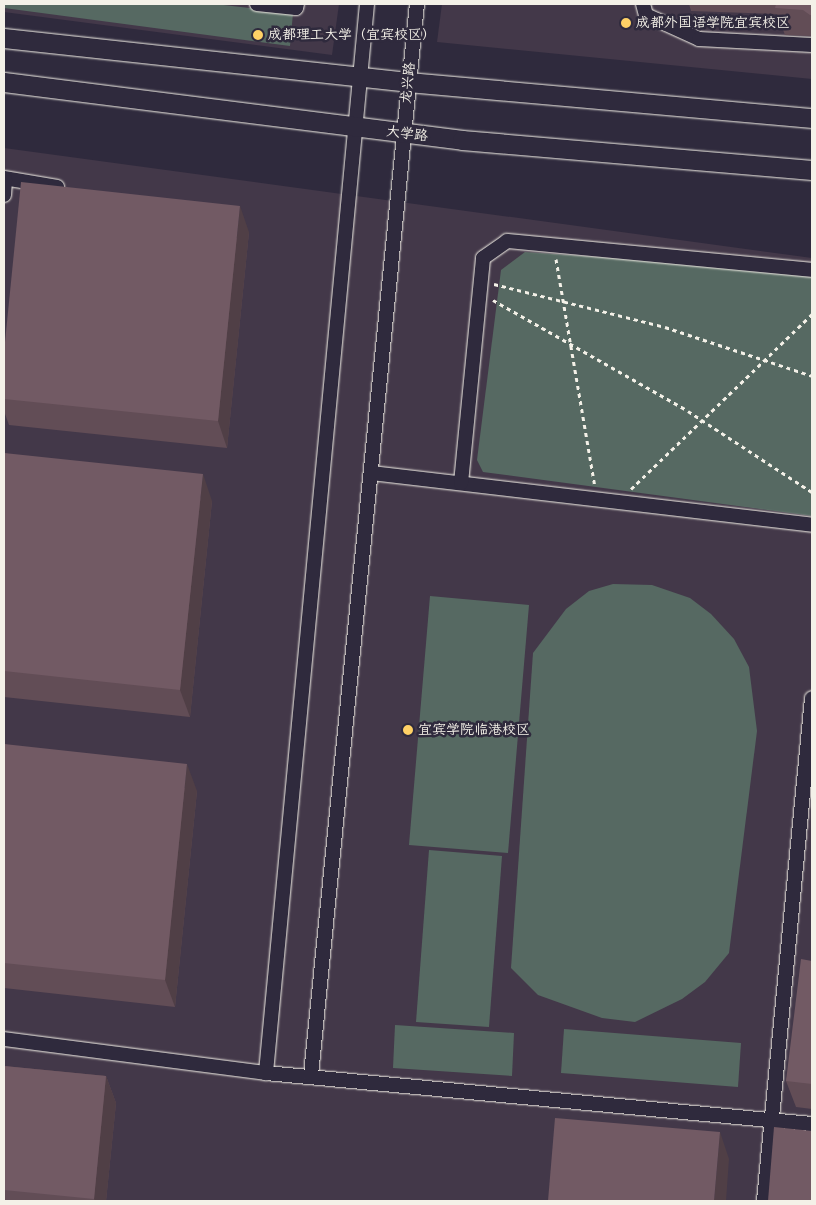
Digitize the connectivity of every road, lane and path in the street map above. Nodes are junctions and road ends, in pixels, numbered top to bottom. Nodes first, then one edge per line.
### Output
1 (257, 4) edge
2 (297, 4) edge
3 (367, 4) edge
4 (416, 4) edge
5 (643, 4) edge
6 (4, 38) edge
7 (812, 45) edge
8 (360, 77) junction
9 (4, 82) edge
10 (408, 82) junction
11 (812, 118) edge
12 (354, 128) junction
13 (402, 133) junction
14 (812, 170) edge
15 (5, 178) edge
16 (73, 190) edge
17 (4, 195) edge
18 (554, 246) junction
19 (812, 270) edge
20 (480, 287) junction
21 (562, 301) junction
22 (812, 314) edge
23 (570, 344) junction
24 (763, 360) junction
25 (812, 376) edge
26 (702, 420) junction
27 (372, 473) junction
28 (460, 484) junction
29 (812, 492) edge
30 (597, 500) junction
31 (618, 502) junction
32 (812, 525) edge
33 (812, 698) edge
34 (4, 1039) edge
35 (266, 1073) junction
36 (311, 1075) junction
37 (770, 1120) junction
38 (812, 1124) edge
39 (764, 1201) edge

1 - 2 street
3 - 8 street
4 - 10 street, 龙兴路
5 - 7 street
6 - 8 main road
8 - 10 main road
8 - 12 street
9 - 12 main road, 大学路
10 - 11 main road
10 - 13 street, 龙兴路
12 - 13 main road, 大学路
12 - 35 street
13 - 14 main road, 大学路
13 - 27 street, 龙兴路
15 - 16 street
15 - 17 street
18 - 19 street
18 - 20 street
18 - 21 path
20 - 21 path
20 - 23 path
20 - 28 street
21 - 23 path
21 - 24 path
22 - 24 path
23 - 26 path
23 - 30 path
24 - 25 path
24 - 26 path
26 - 29 path
26 - 31 path
27 - 28 street
27 - 36 street, 龙兴路
28 - 30 street
30 - 31 street
31 - 32 street
33 - 37 street
34 - 35 street
35 - 36 street
36 - 37 street
37 - 38 street
37 - 39 street

